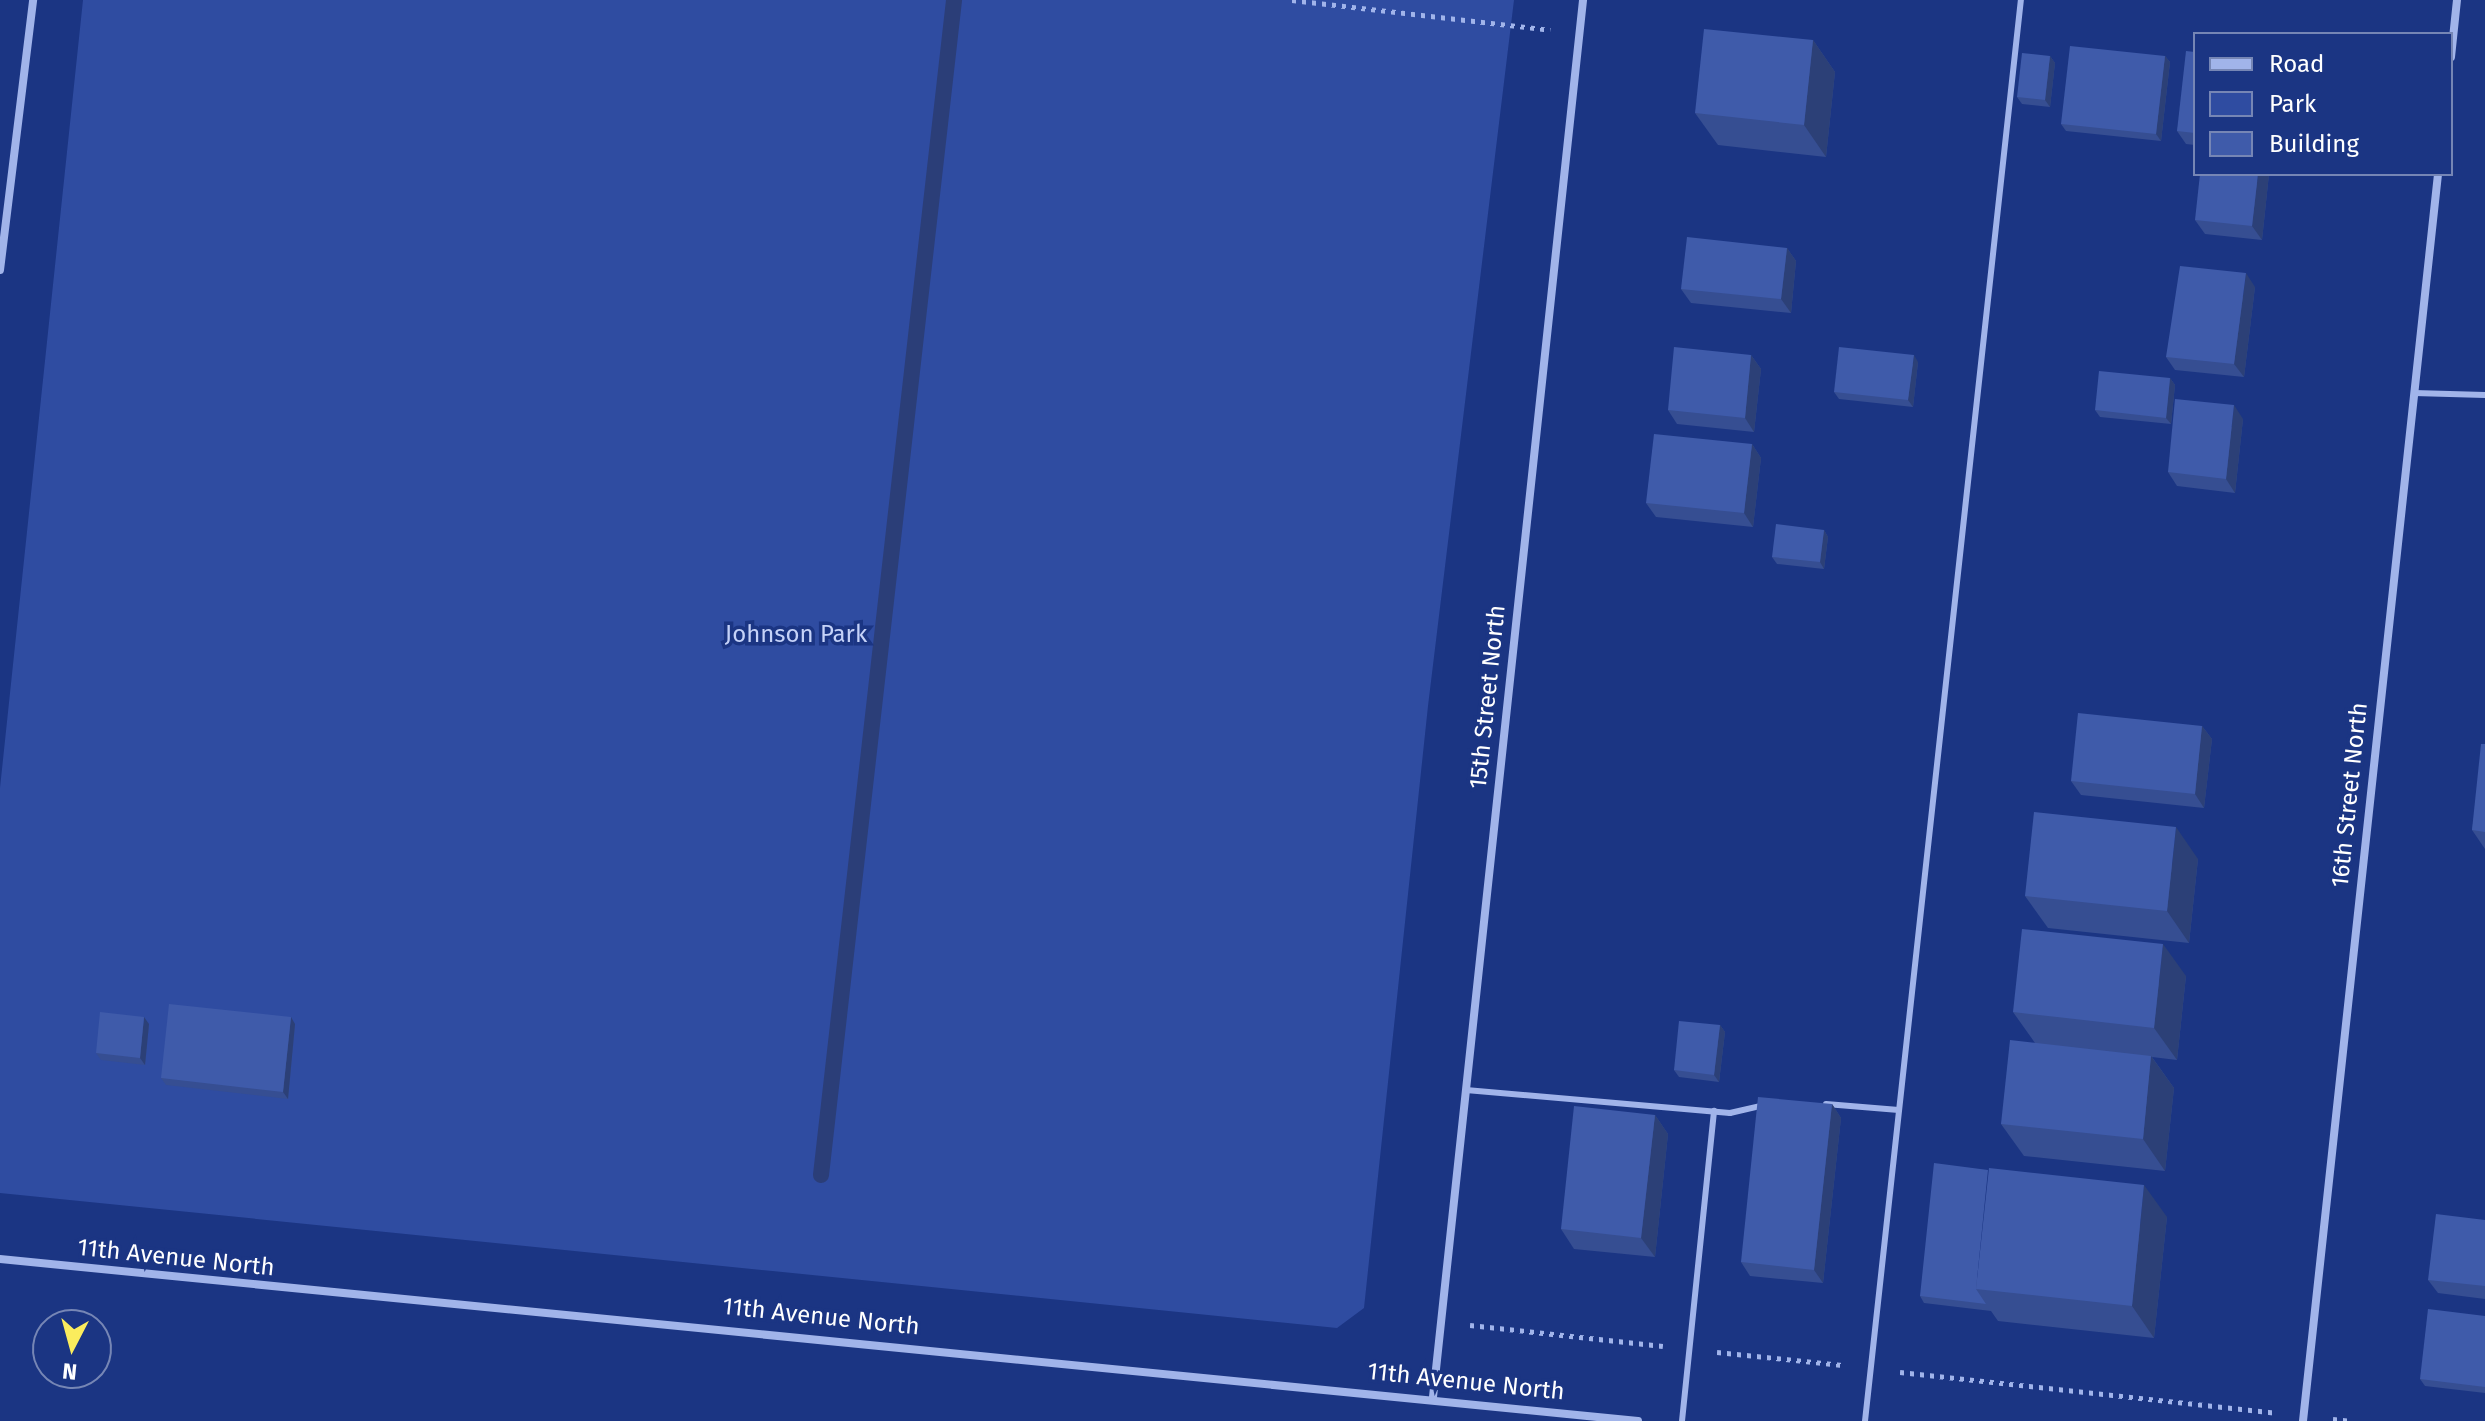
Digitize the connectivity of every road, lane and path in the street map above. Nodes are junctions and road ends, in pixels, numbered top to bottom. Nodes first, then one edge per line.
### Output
1 (33, 0) edge
2 (1292, 0) edge
3 (1583, 0) edge
4 (2021, 0) edge
5 (2457, 0) edge
6 (1579, 32) junction
7 (2453, 38) edge
8 (2438, 176) edge
9 (0, 270) edge
10 (2414, 393) junction
11 (2485, 395) edge
12 (1466, 1090) junction
13 (1811, 1103) edge
14 (1769, 1104) edge
15 (1899, 1110) junction
16 (1714, 1111) junction
17 (0, 1259) edge
18 (1433, 1397) junction
19 (1638, 1421) edge
20 (1682, 1421) edge
21 (1865, 1421) edge
22 (2303, 1421) edge

1 - 9 street
2 - 6 path
3 - 6 street, 15th Street North
4 - 15 lane
5 - 7 street
6 - 12 street, 15th Street North
8 - 10 street, 16th Street North
10 - 11 lane
10 - 22 street, 16th Street North
12 - 16 lane
12 - 18 street, 15th Street North
13 - 15 lane
14 - 16 lane
15 - 21 lane
16 - 20 lane
17 - 18 street, 11th Avenue North
18 - 19 street, 11th Avenue North

